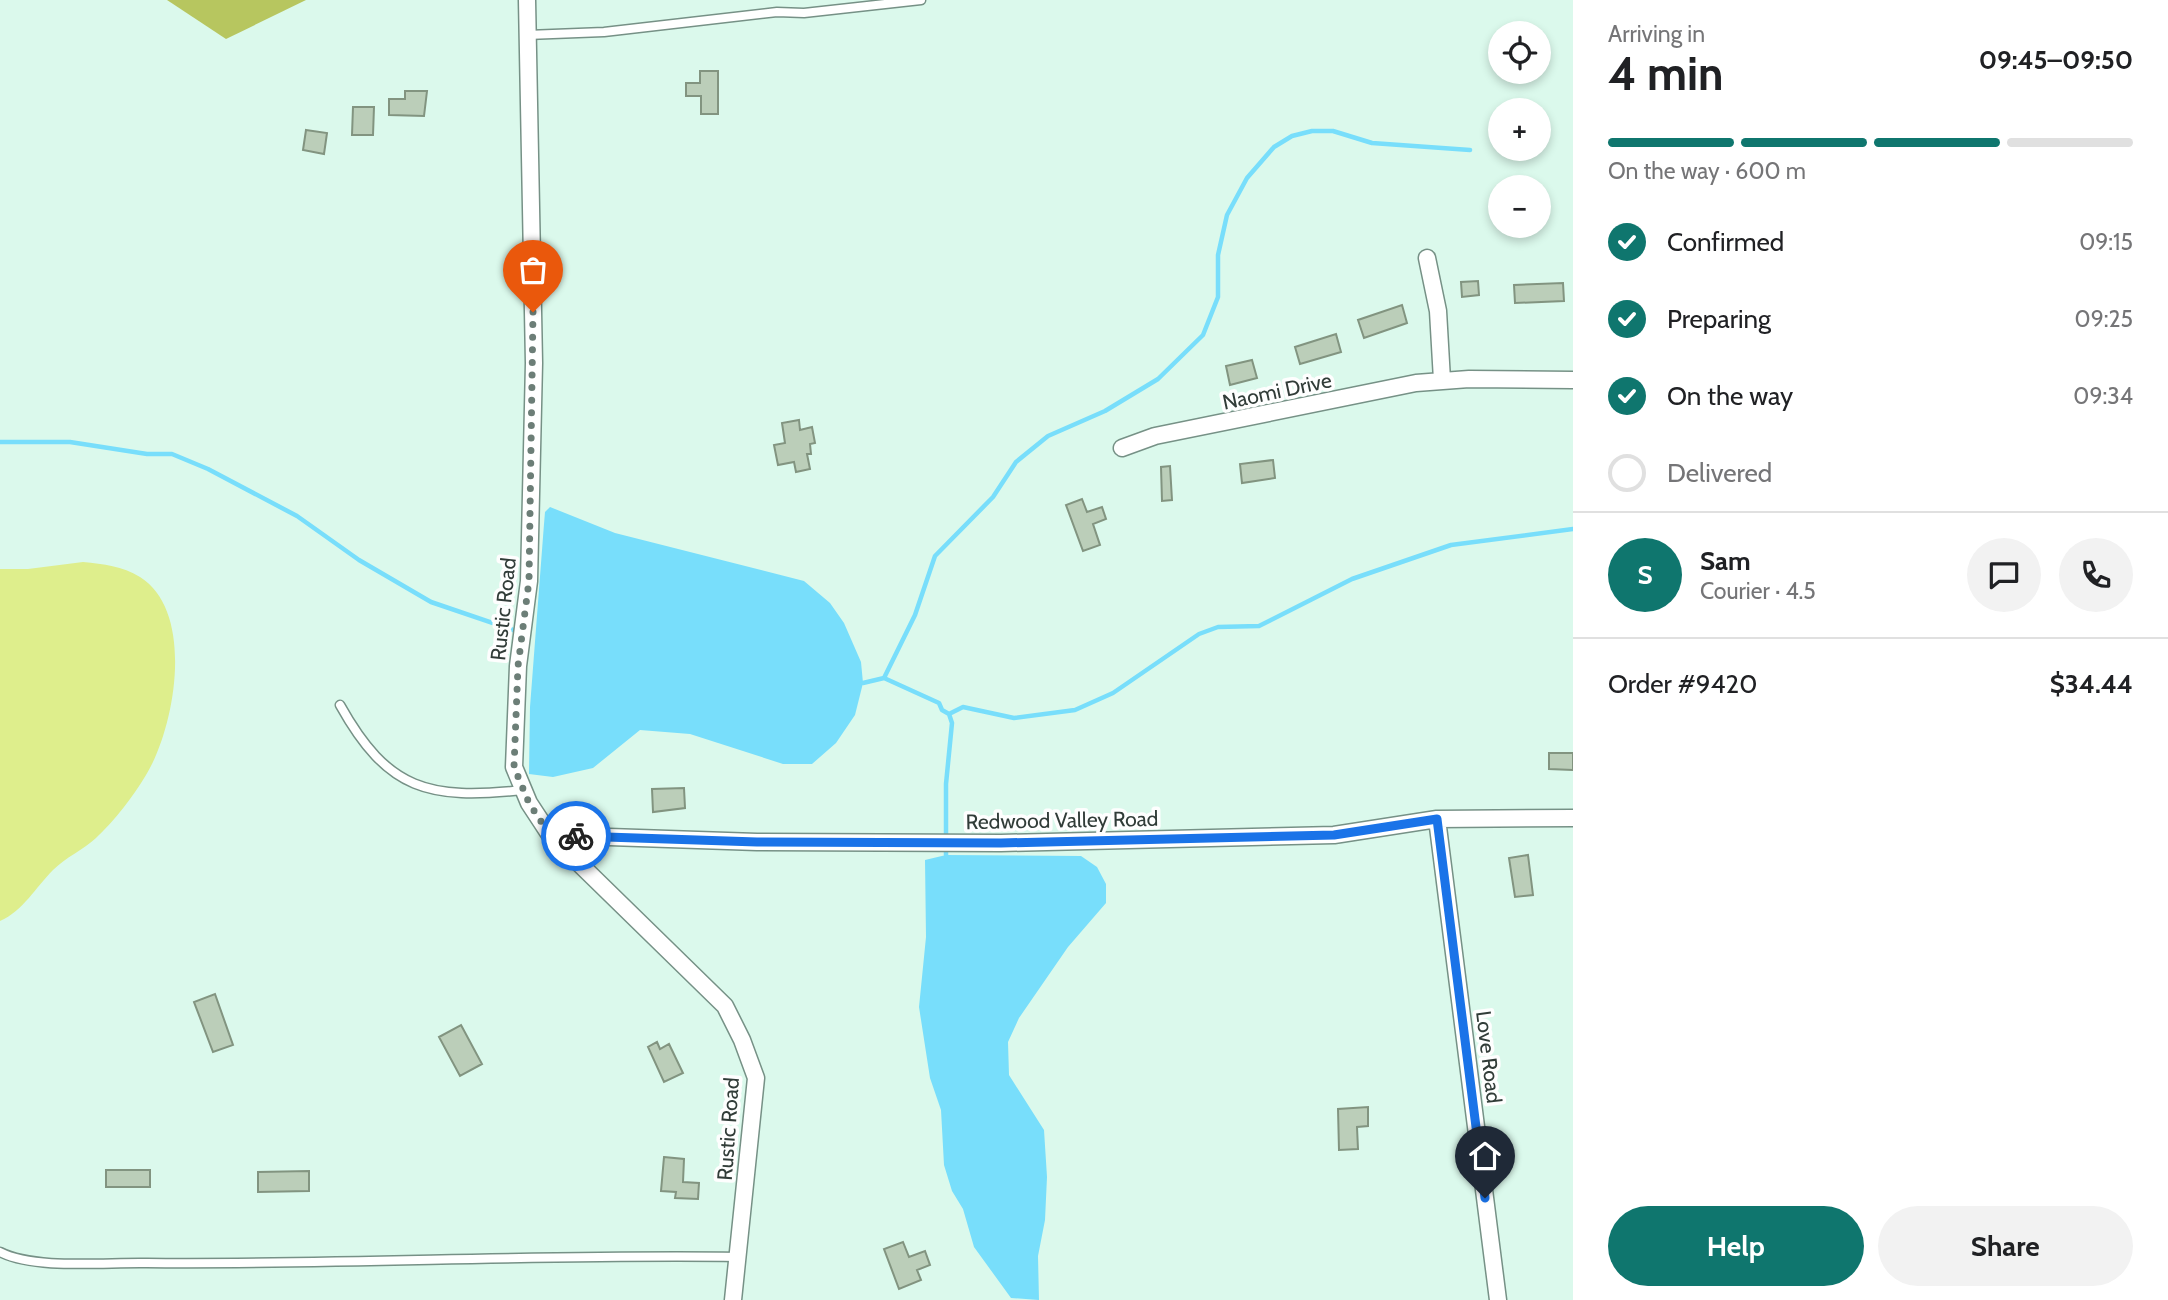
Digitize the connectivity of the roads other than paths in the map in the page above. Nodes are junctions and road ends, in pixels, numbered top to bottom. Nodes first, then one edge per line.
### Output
1 (527, 0) edge
2 (921, 0) edge
3 (527, 35) junction
4 (1427, 258) dead end
5 (1442, 380) junction
6 (1573, 380) edge
7 (1122, 447) dead end
8 (340, 705) dead end
9 (523, 790) junction
10 (1573, 818) edge
11 (1437, 819) junction
12 (550, 835) junction
13 (0, 1252) edge
14 (737, 1257) junction
15 (733, 1300) edge
16 (1498, 1300) edge

1 - 3 street, Rustic Road
2 - 3 lane
3 - 9 street, Rustic Road
4 - 5 street
5 - 6 street, Naomi Drive
5 - 7 street, Naomi Drive
8 - 9 lane
9 - 12 street, Rustic Road
10 - 11 street, Redwood Valley Road
11 - 12 street, Redwood Valley Road
11 - 16 street, Love Road
12 - 14 street, Rustic Road
13 - 14 lane
14 - 15 street, Rustic Road

